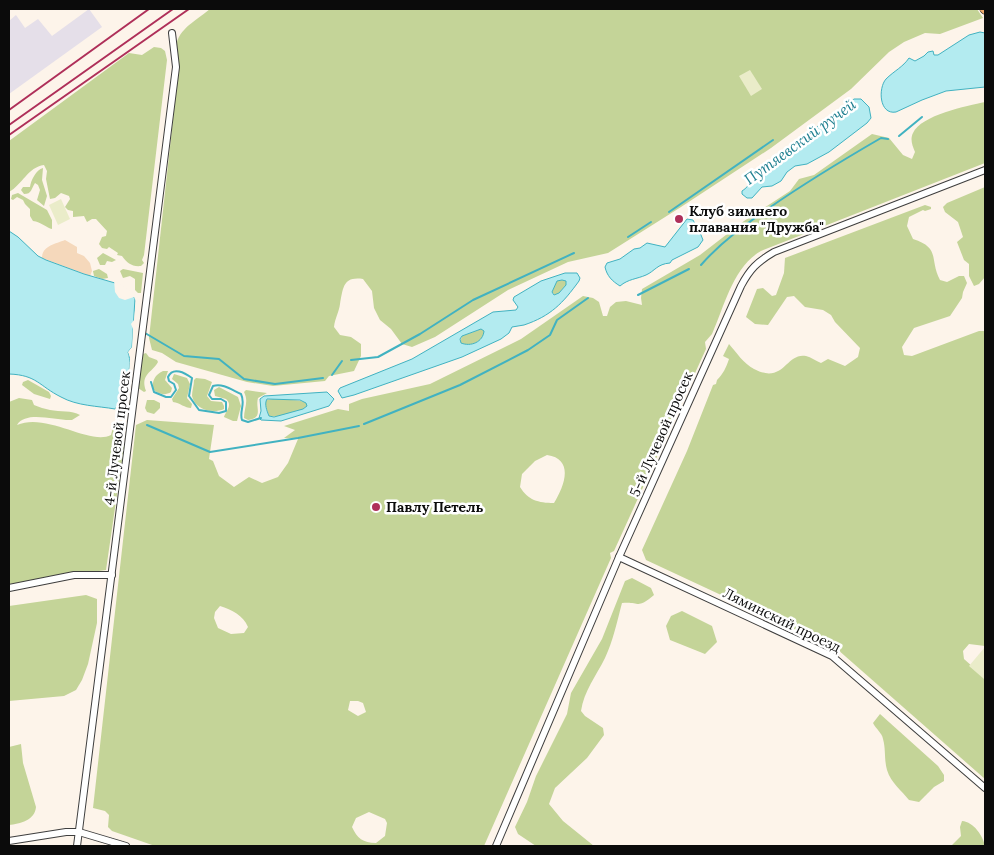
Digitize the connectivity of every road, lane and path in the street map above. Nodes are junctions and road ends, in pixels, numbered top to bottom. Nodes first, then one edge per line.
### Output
1 (172, 33) dead end
2 (985, 170) edge
3 (620, 557) junction
4 (112, 575) junction
5 (9, 588) edge
6 (985, 788) edge
7 (79, 832) junction
8 (9, 841) edge
9 (77, 846) edge
10 (126, 846) edge
11 (496, 846) edge

1 - 4 street, 4-й Лучевой просек
2 - 3 street, 5-й Лучевой просек
3 - 6 street, Ляминский проезд
3 - 11 street, 5-й Лучевой просек
4 - 5 street
4 - 7 street, 4-й Лучевой просек
7 - 8 street
7 - 9 street, 4-й Лучевой просек
7 - 10 street

